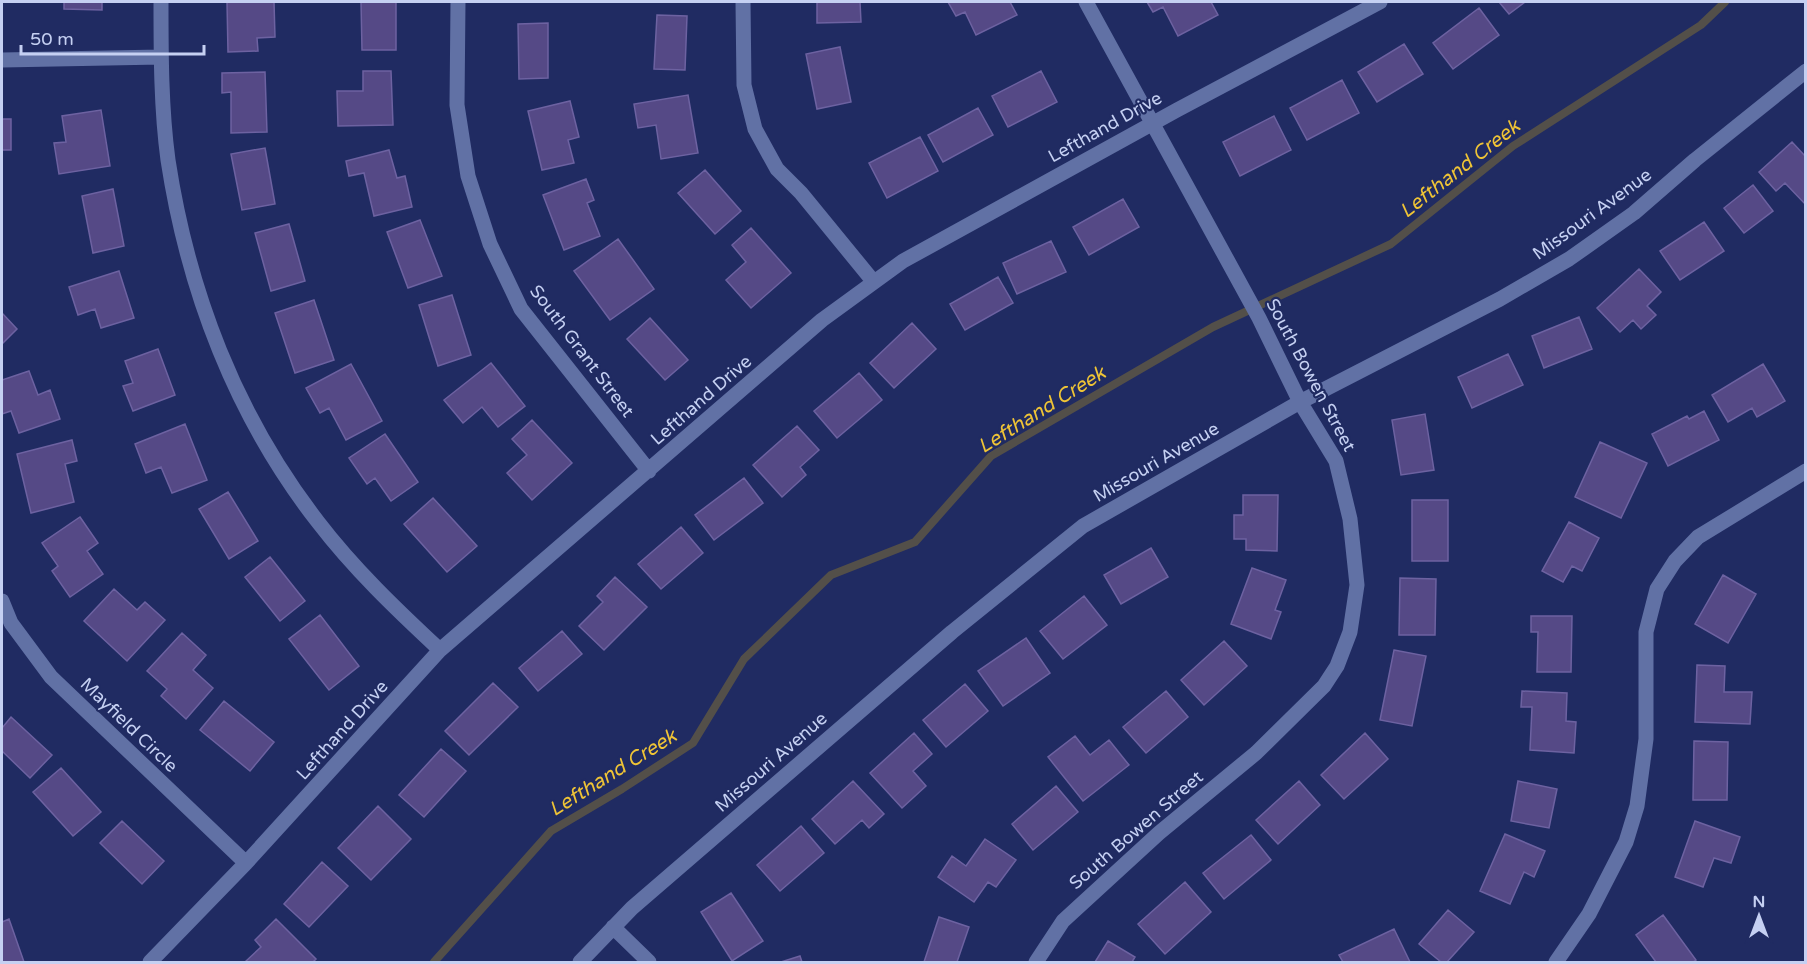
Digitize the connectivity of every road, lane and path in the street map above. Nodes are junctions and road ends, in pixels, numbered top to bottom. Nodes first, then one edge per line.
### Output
1 (161, 2) edge
2 (458, 2) edge
3 (743, 2) edge
4 (1086, 2) edge
5 (1380, 2) edge
6 (160, 57) junction
7 (2, 60) edge
8 (1806, 71) edge
9 (1152, 124) junction
10 (873, 281) junction
11 (1300, 402) junction
12 (649, 471) junction
13 (1806, 471) edge
14 (2, 601) edge
15 (440, 650) junction
16 (246, 863) junction
17 (613, 927) junction
18 (150, 963) edge
19 (580, 963) edge
20 (649, 963) edge
21 (1036, 963) edge
22 (1556, 963) edge

1 - 6 street
2 - 12 street, South Grant Street
3 - 10 street
4 - 9 street, South Bowen Street
5 - 9 street, Lefthand Drive
6 - 7 street
6 - 15 street
8 - 11 street, Missouri Avenue
9 - 10 street, Lefthand Drive
9 - 11 street, South Bowen Street
10 - 12 street, Lefthand Drive
11 - 17 street, Missouri Avenue
11 - 21 street, South Bowen Street
12 - 15 street, Lefthand Drive
13 - 22 street
14 - 16 street, Mayfield Circle
15 - 16 street, Lefthand Drive
16 - 18 street, Lefthand Drive
17 - 19 street, Missouri Avenue
17 - 20 street

